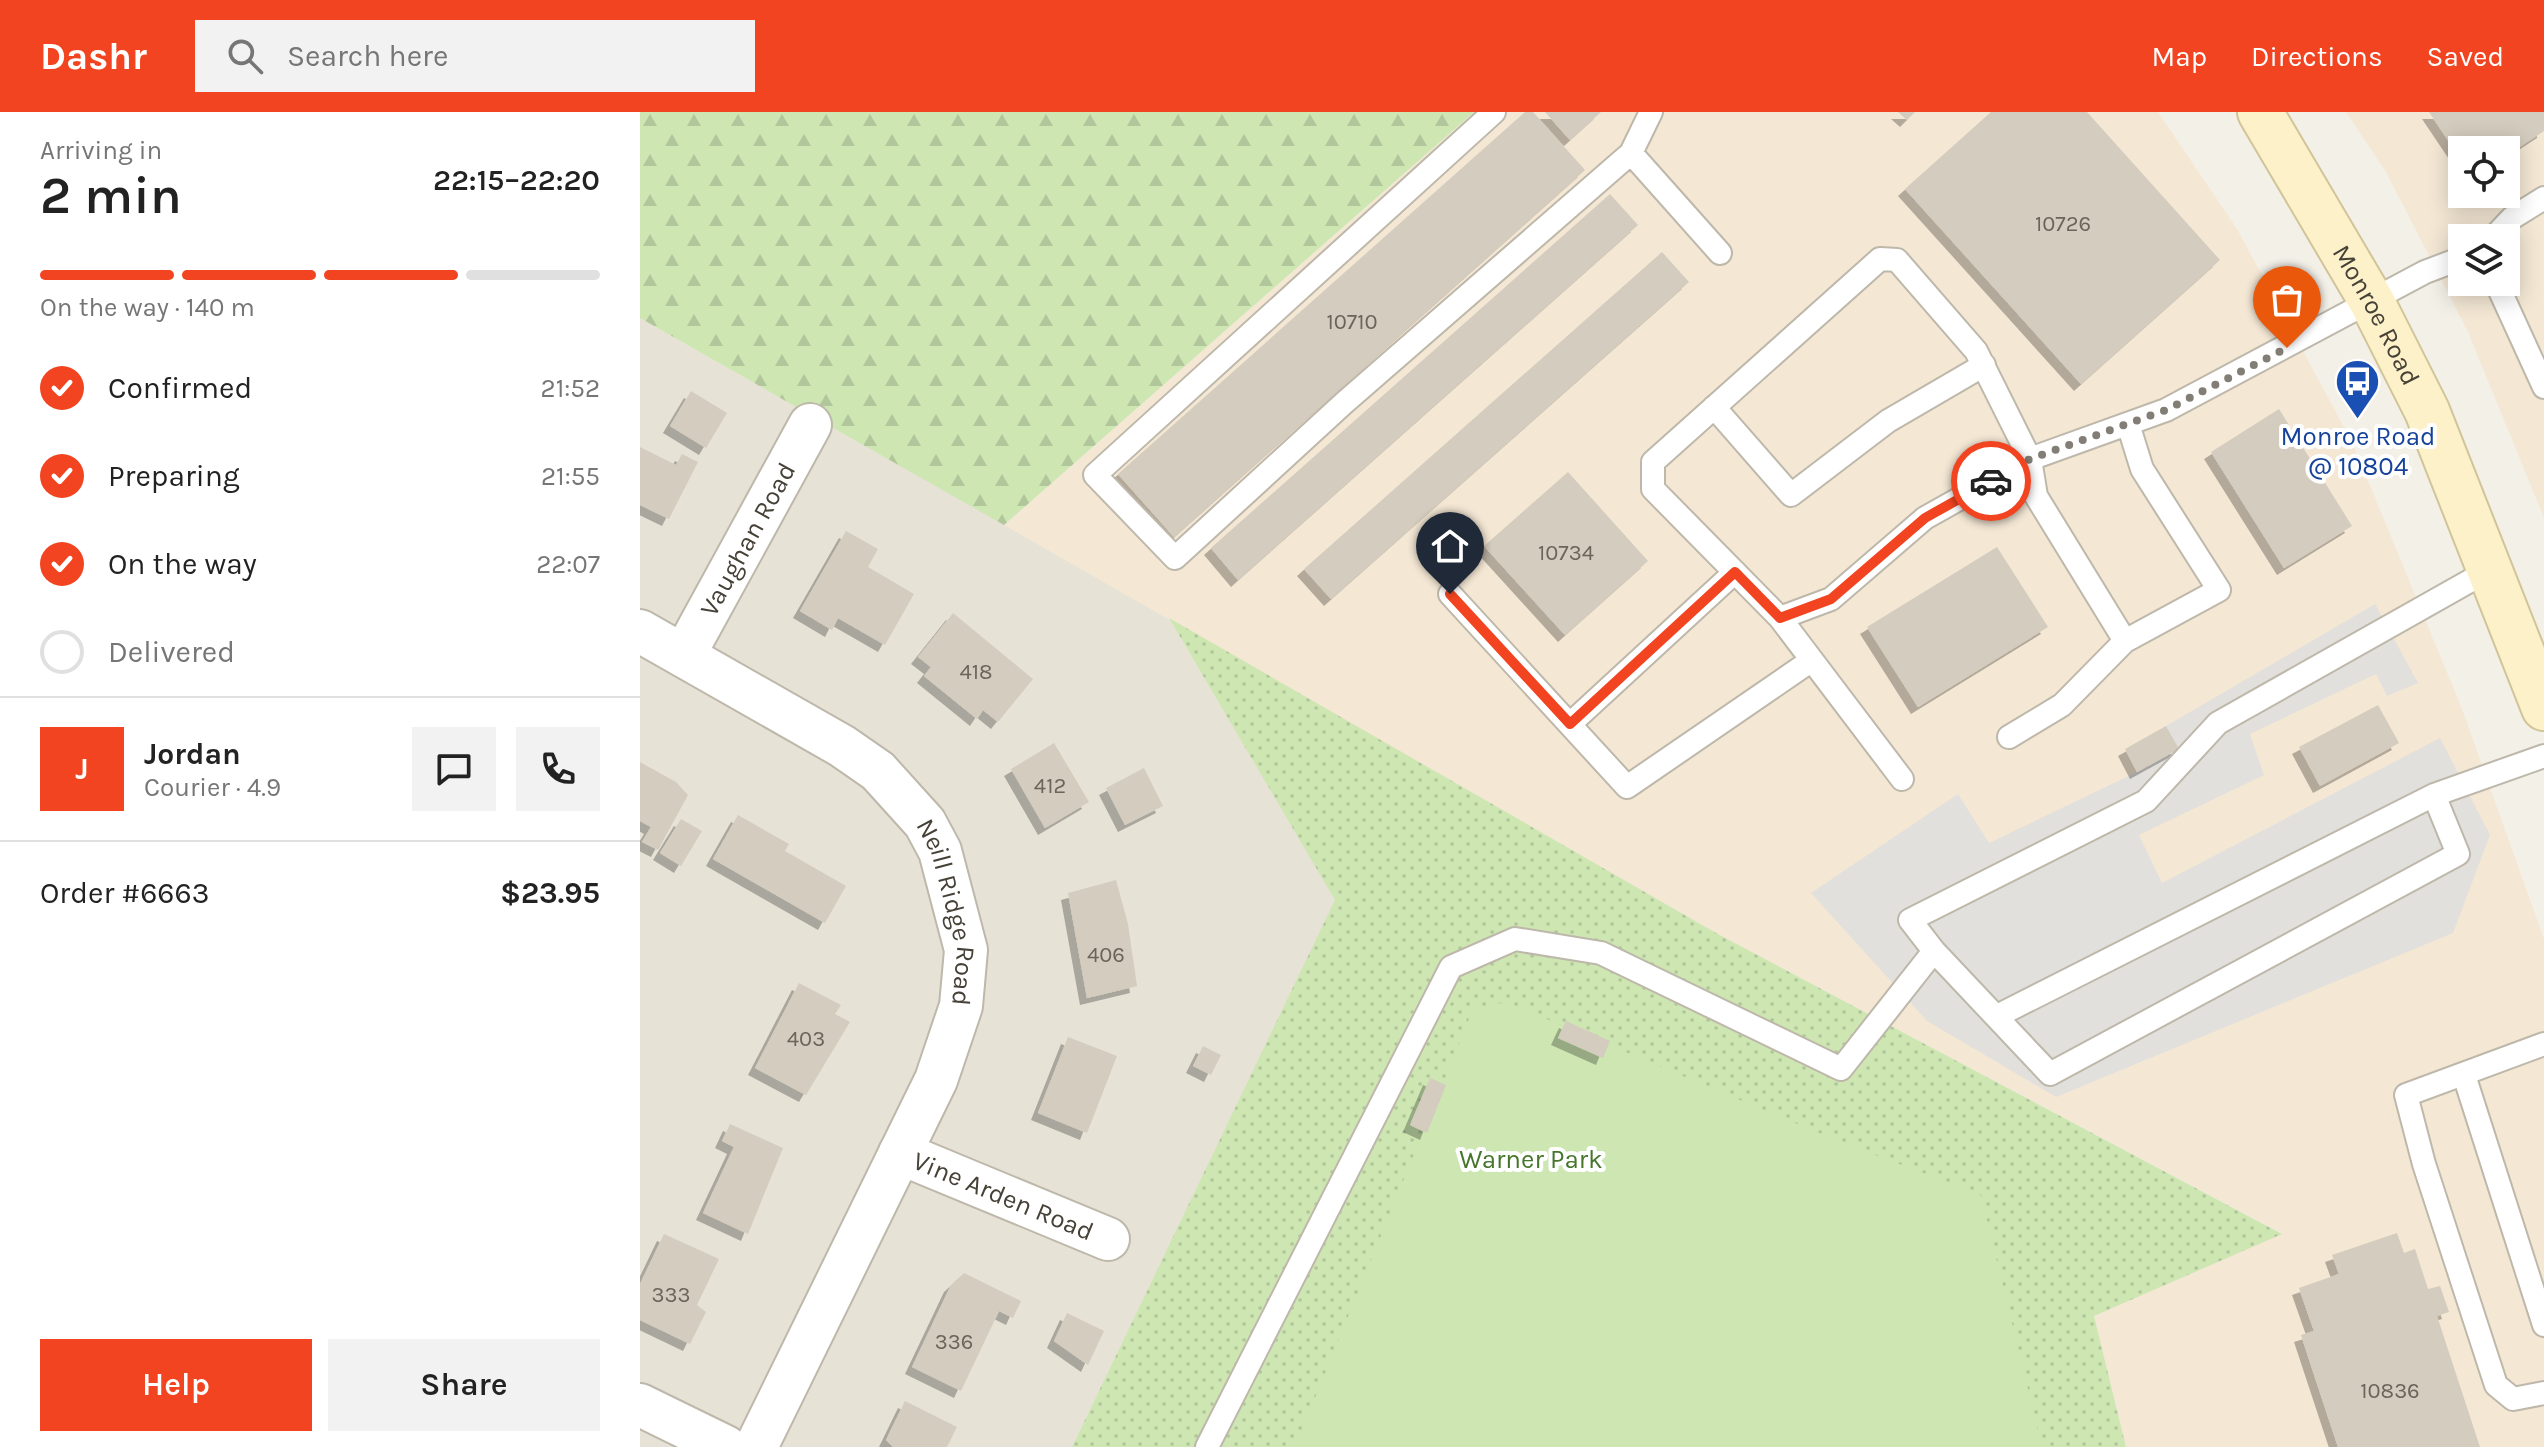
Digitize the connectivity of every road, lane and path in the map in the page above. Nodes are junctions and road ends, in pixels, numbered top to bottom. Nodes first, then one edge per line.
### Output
1 (1494, 112) edge
2 (1651, 112) edge
3 (2260, 112) edge
4 (1631, 153) junction
5 (2544, 198) edge
6 (2506, 224) edge
7 (1720, 253) dead end
8 (2448, 263) edge
9 (2502, 296) edge
10 (2372, 302) junction
11 (1984, 365) junction
12 (2544, 387) edge
13 (1714, 407) junction
14 (2128, 424) junction
15 (810, 425) dead end
16 (2030, 459) junction
17 (2491, 569) junction
18 (1735, 572) junction
19 (1450, 594) dead end
20 (1780, 618) junction
21 (640, 631) edge
22 (2125, 641) junction
23 (684, 655) junction
24 (1812, 660) junction
25 (2544, 708) edge
26 (1570, 724) junction
27 (2009, 737) dead end
28 (2544, 756) edge
29 (1902, 779) dead end
30 (2434, 795) junction
31 (1934, 951) junction
32 (1997, 1016) junction
33 (2544, 1044) edge
34 (2464, 1075) junction
35 (900, 1153) junction
36 (1108, 1239) dead end
37 (2544, 1325) edge
38 (2544, 1393) edge
39 (640, 1405) edge
40 (726, 1447) edge
41 (756, 1447) edge
42 (1207, 1447) edge

1 - 4 lane
2 - 4 lane
3 - 10 main road, Monroe Road
4 - 7 lane
5 - 6 lane
8 - 10 lane
9 - 12 lane
10 - 14 lane
10 - 17 main road, Monroe Road
11 - 13 lane
11 - 13 lane
11 - 16 lane
13 - 18 lane
14 - 16 lane
14 - 22 lane
15 - 23 street, Vaughan Road
16 - 20 lane
16 - 22 lane
17 - 25 main road, Monroe Road
17 - 31 lane
18 - 20 lane
18 - 26 lane
19 - 26 lane
20 - 24 lane
21 - 23 street, Neill Ridge Road
22 - 27 lane
23 - 35 street, Neill Ridge Road
24 - 26 lane
24 - 29 lane
28 - 30 lane
30 - 32 lane
30 - 32 lane
31 - 32 lane
31 - 42 lane
33 - 34 lane
34 - 37 lane
34 - 38 lane
35 - 36 street, Vine Arden Road
35 - 41 street, Neill Ridge Road
39 - 40 street

